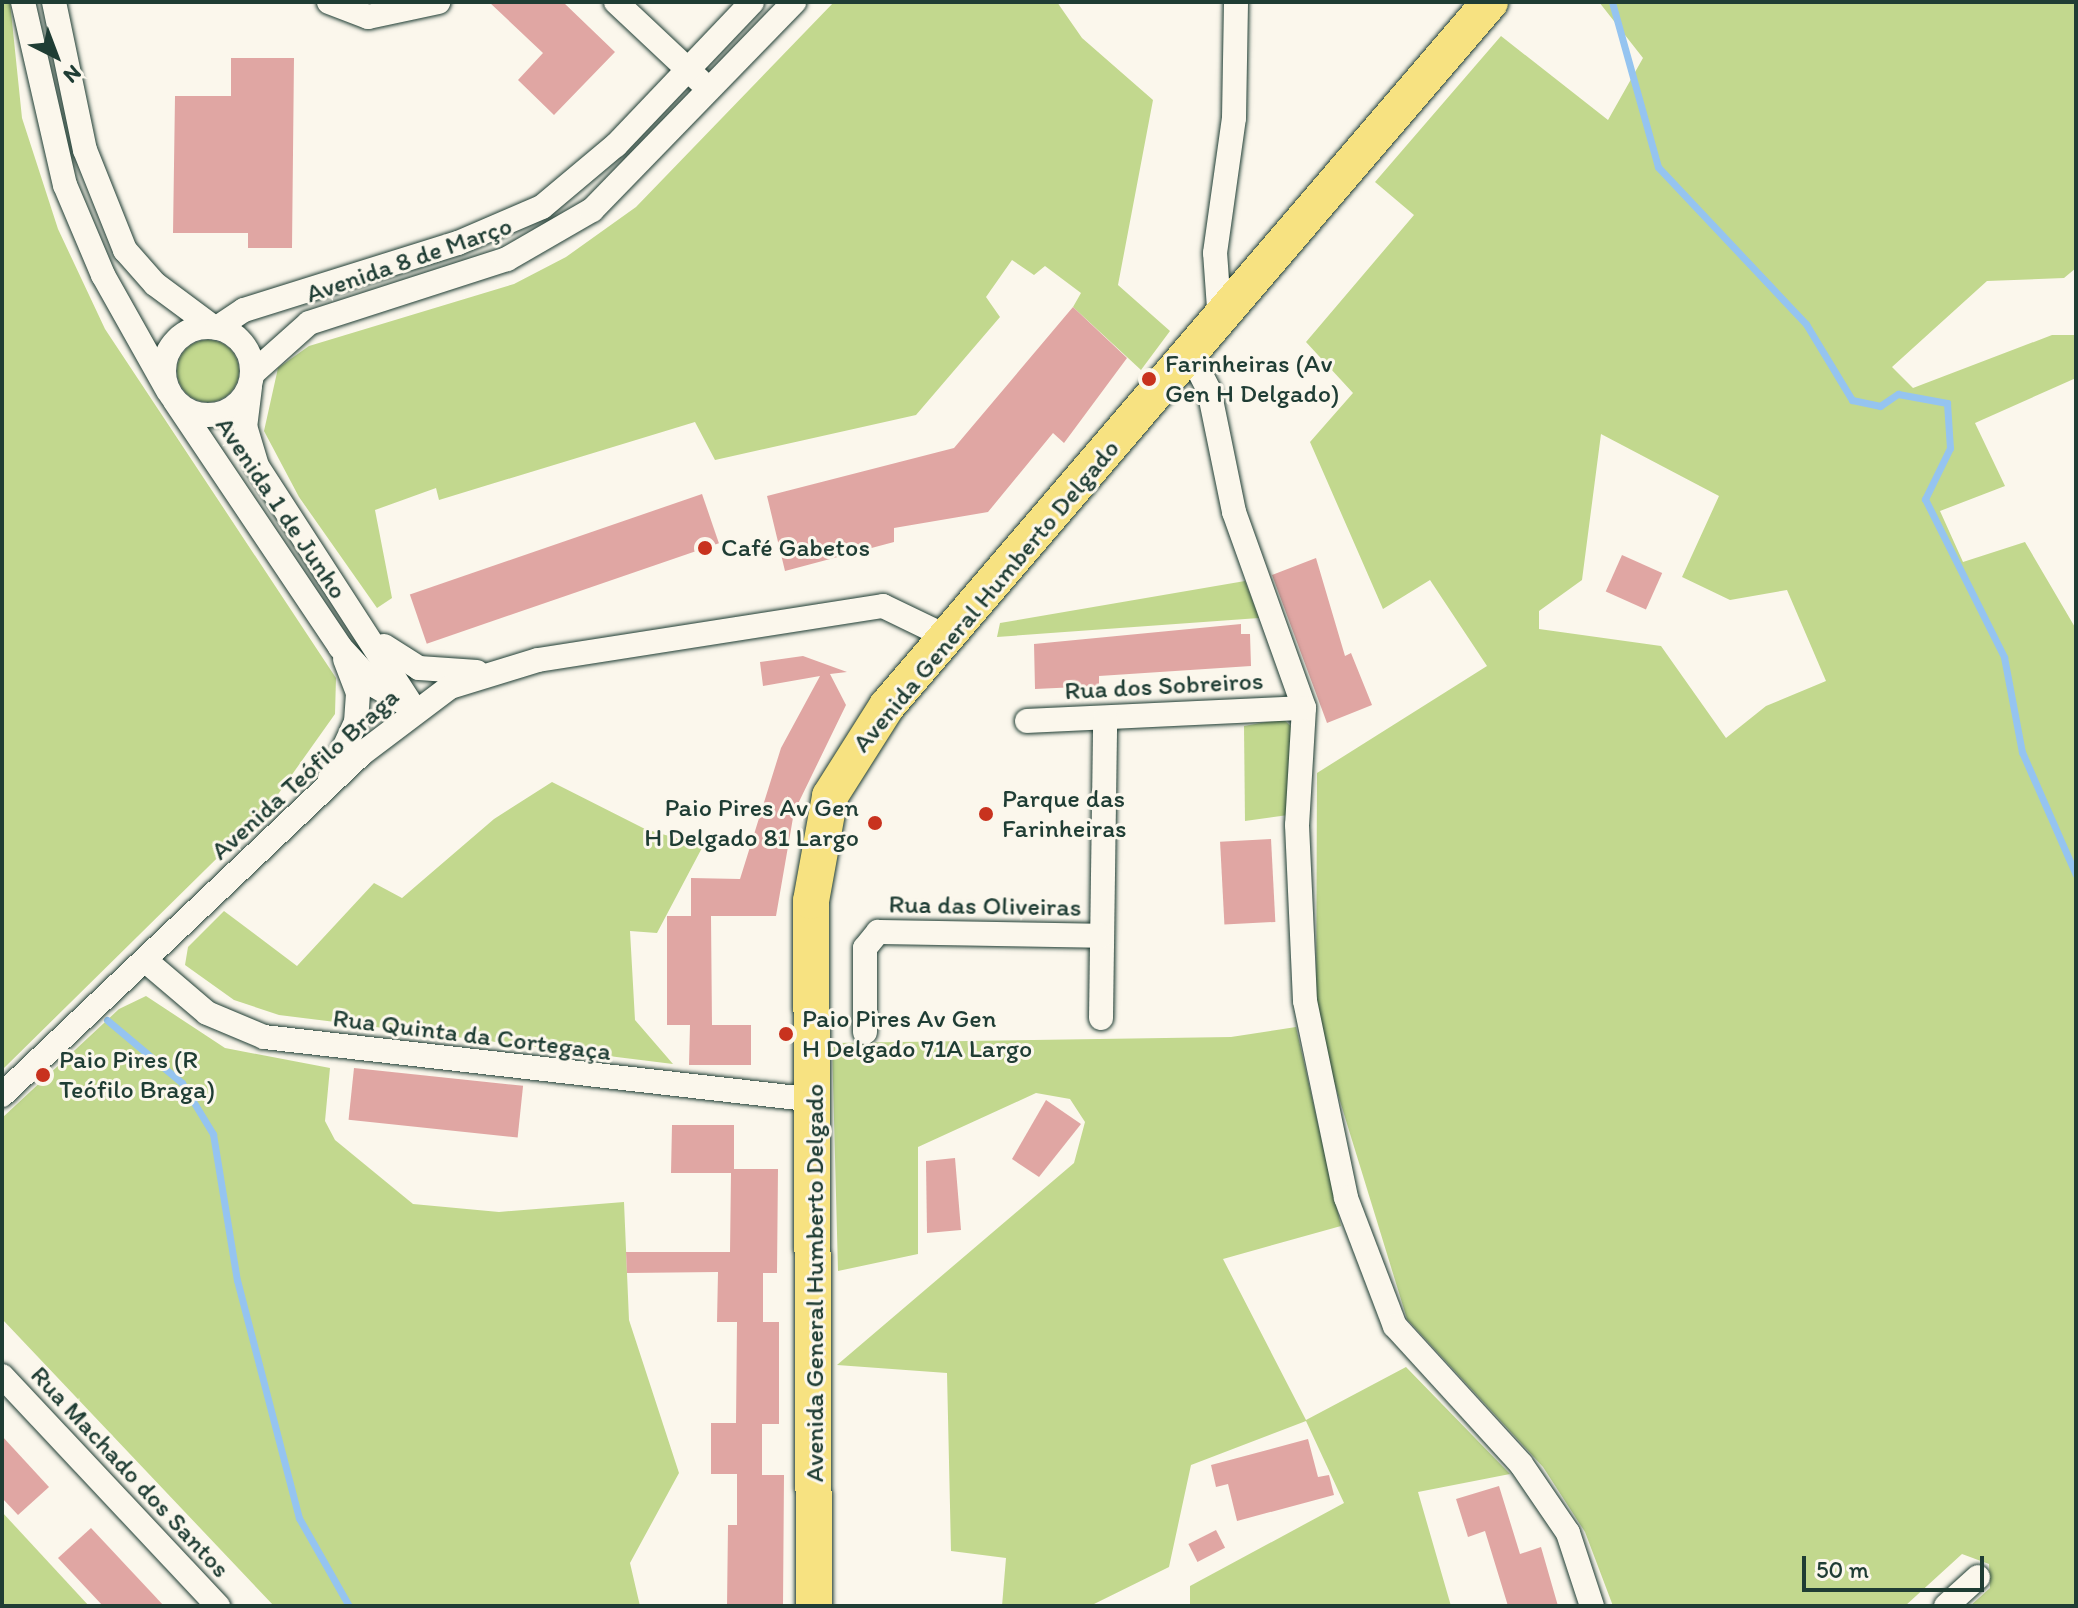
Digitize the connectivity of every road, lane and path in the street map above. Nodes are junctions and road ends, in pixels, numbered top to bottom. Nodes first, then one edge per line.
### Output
1 (23, 2) edge
2 (54, 2) edge
3 (329, 2) edge
4 (438, 2) edge
5 (616, 2) edge
6 (752, 2) edge
7 (794, 2) edge
8 (1236, 2) edge
9 (1490, 2) edge
10 (688, 70) junction
11 (710, 91) junction
12 (1220, 322) junction
13 (215, 328) junction
14 (1191, 355) junction
15 (251, 381) junction
16 (172, 396) junction
17 (366, 630) junction
18 (947, 637) junction
19 (340, 647) junction
20 (487, 672) junction
21 (1304, 708) junction
22 (414, 709) junction
23 (1105, 718) junction
24 (1027, 721) dead end
25 (324, 791) junction
26 (1101, 936) junction
27 (146, 961) junction
28 (1101, 1018) dead end
29 (865, 1032) dead end
30 (2, 1095) edge
31 (815, 1100) junction
32 (2, 1376) edge
33 (1978, 1577) dead end
34 (218, 1606) edge
35 (814, 1606) edge
36 (1592, 1606) edge
37 (1946, 1606) edge

1 - 16 street, Avenida 1 de Junho
2 - 13 street
3 - 4 street
5 - 10 street
6 - 10 street, Avenida 8 de Março
7 - 11 street, Avenida 8 de Março
8 - 12 street
9 - 12 main road, Avenida General Humberto Delgado
10 - 11 street
10 - 13 street, Avenida 8 de Março
11 - 15 street, Avenida 8 de Março
12 - 14 main road, Avenida General Humberto Delgado
13 - 15 street
13 - 16 street
14 - 18 main road, Avenida General Humberto Delgado
14 - 21 street
15 - 16 street
15 - 17 street, Avenida 1 de Junho
16 - 19 street, Avenida 1 de Junho
17 - 20 street, Avenida 1 de Junho
17 - 22 street, Avenida 1 de Junho
18 - 20 street, Avenida Teófilo Braga
18 - 31 main road, Avenida General Humberto Delgado
19 - 22 street, Avenida 1 de Junho
19 - 25 street, Avenida 1 de Junho
20 - 22 street, Avenida Teófilo Braga
21 - 23 street, Rua dos Sobreiros
21 - 36 street
22 - 25 street, Avenida Teófilo Braga
23 - 24 street, Rua dos Sobreiros
23 - 26 street
25 - 27 street, Avenida Teófilo Braga
26 - 28 street
26 - 29 street, Rua das Oliveiras
27 - 30 street, Avenida Teófilo Braga
27 - 31 street, Rua Quinta da Cortegaça
31 - 35 main road, Avenida General Humberto Delgado
32 - 34 street, Rua Machado dos Santos
33 - 37 street

